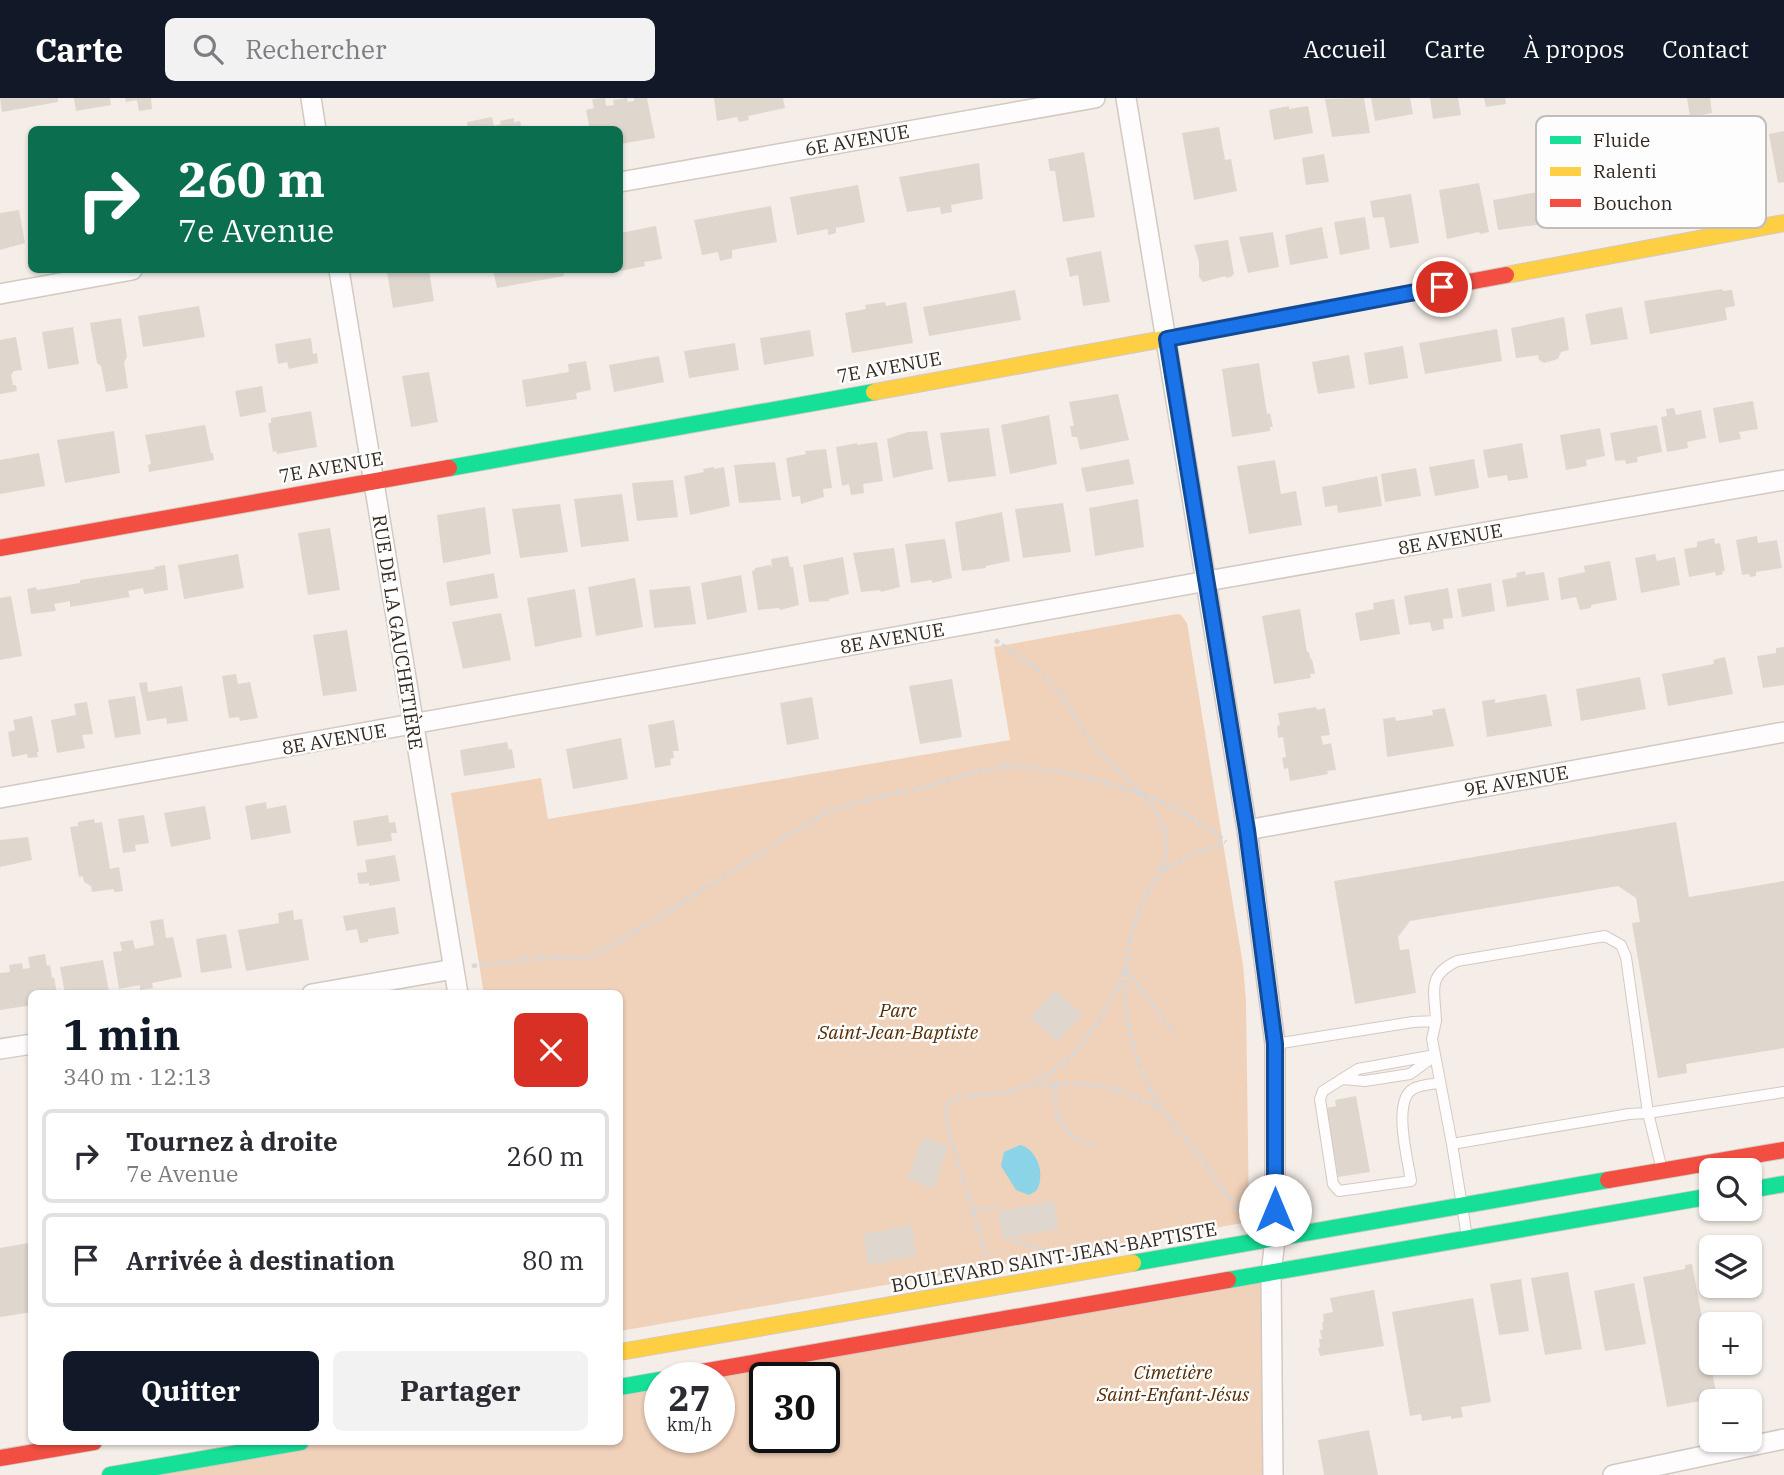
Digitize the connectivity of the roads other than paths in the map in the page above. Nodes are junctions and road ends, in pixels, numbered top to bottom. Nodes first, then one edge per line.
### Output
1 (311, 98) edge
2 (1095, 98) edge
3 (1126, 98) edge
4 (315, 126) edge
5 (623, 181) edge
6 (1784, 223) edge
7 (1766, 226) edge
8 (1757, 228) edge
9 (116, 273) edge
10 (339, 273) edge
11 (0, 294) edge
12 (1167, 339) junction
13 (374, 481) junction
14 (1784, 481) edge
15 (0, 548) edge
16 (1208, 581) junction
17 (413, 724) junction
18 (1784, 732) edge
19 (0, 799) edge
20 (1248, 834) junction
21 (454, 969) junction
22 (335, 990) edge
23 (457, 990) edge
24 (1436, 1021) junction
25 (1275, 1044) junction
26 (28, 1045) edge
27 (0, 1049) edge
28 (1435, 1055) junction
29 (1440, 1083) junction
30 (1784, 1092) edge
31 (1648, 1113) junction
32 (1452, 1144) junction
33 (1784, 1150) edge
34 (1784, 1184) edge
35 (1665, 1187) junction
36 (1762, 1188) edge
37 (1699, 1194) edge
38 (1462, 1207) junction
39 (1467, 1239) junction
40 (1271, 1240) junction
41 (1271, 1273) junction
42 (623, 1351) edge
43 (735, 1366) edge
44 (644, 1383) edge
45 (623, 1386) edge
46 (1784, 1439) edge
47 (76, 1445) edge
48 (284, 1445) edge
49 (0, 1458) edge
50 (110, 1475) edge
51 (1273, 1475) edge
52 (1614, 1475) edge

1 - 4 street
2 - 5 street, 6E AVENUE
3 - 12 street
6 - 7 main road, 7E AVENUE
8 - 12 main road, 7E AVENUE
9 - 11 street
10 - 13 street, RUE DE LA GAUCHETIÈRE
12 - 13 main road, 7E AVENUE
12 - 16 street
13 - 15 main road, 7E AVENUE
13 - 17 street, RUE DE LA GAUCHETIÈRE
14 - 16 street, 8E AVENUE
16 - 17 street, 8E AVENUE
16 - 20 street
17 - 19 street, 8E AVENUE
17 - 21 street, RUE DE LA GAUCHETIÈRE
18 - 20 street, 9E AVENUE
20 - 25 street
21 - 22 street
21 - 23 street, RUE DE LA GAUCHETIÈRE
24 - 25 lane
24 - 28 lane
24 - 31 lane
25 - 40 street
26 - 27 street
28 - 29 lane
28 - 29 lane
29 - 32 lane
30 - 31 lane
31 - 32 lane
31 - 35 lane
32 - 38 lane
33 - 35 main road, BOULEVARD SAINT-JEAN-BAPTISTE
34 - 36 main road
35 - 37 main road, BOULEVARD SAINT-JEAN-BAPTISTE
35 - 38 main road, BOULEVARD SAINT-JEAN-BAPTISTE
35 - 39 main road, BOULEVARD SAINT-JEAN-BAPTISTE
38 - 39 lane
38 - 40 main road, BOULEVARD SAINT-JEAN-BAPTISTE
39 - 41 main road, BOULEVARD SAINT-JEAN-BAPTISTE
40 - 41 street
40 - 42 main road, BOULEVARD SAINT-JEAN-BAPTISTE
41 - 43 main road, BOULEVARD SAINT-JEAN-BAPTISTE
41 - 51 street
44 - 45 main road
46 - 52 street
47 - 49 main road
48 - 50 main road

